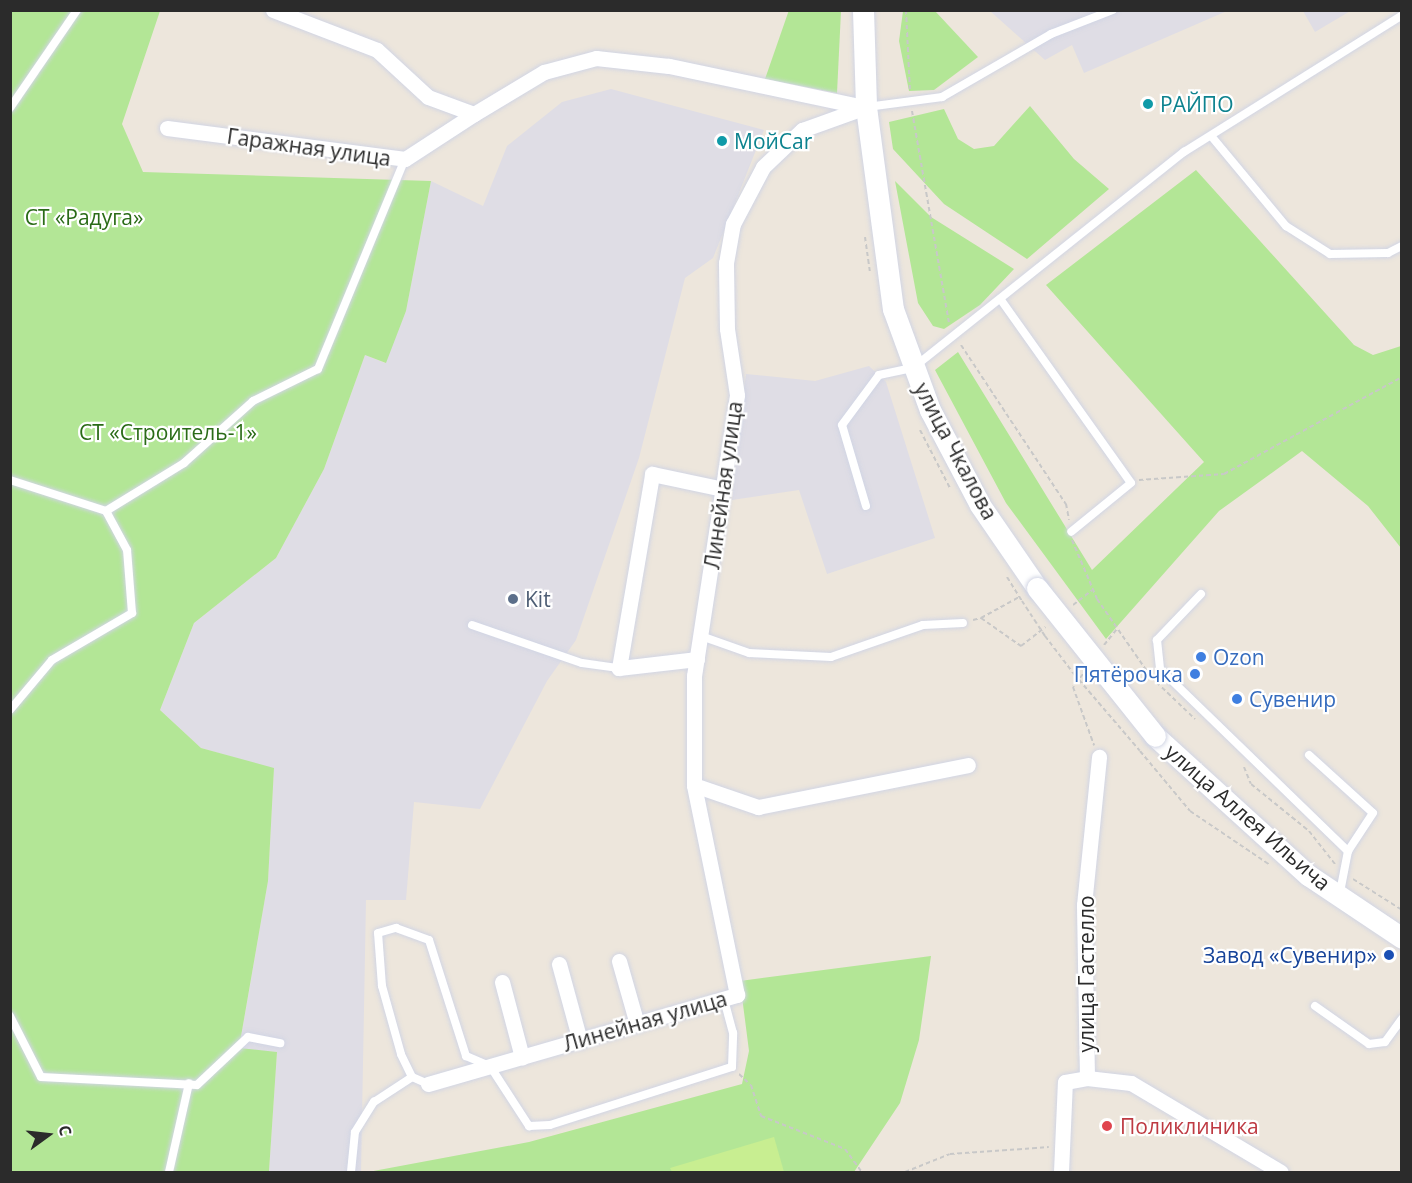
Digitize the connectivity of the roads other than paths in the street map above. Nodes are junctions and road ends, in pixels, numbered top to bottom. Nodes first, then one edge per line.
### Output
1 (77, 10) edge
2 (273, 10) edge
3 (863, 10) edge
4 (1113, 10) edge
5 (1401, 15) edge
6 (10, 108) edge
7 (866, 108) junction
8 (474, 114) junction
9 (167, 128) dead end
10 (1212, 137) junction
11 (405, 159) junction
12 (1401, 246) edge
13 (1001, 300) junction
14 (913, 368) junction
15 (10, 480) edge
16 (723, 489) junction
17 (866, 506) dead end
18 (106, 511) junction
19 (1071, 532) road end
20 (1201, 594) dead end
21 (963, 623) road end
22 (472, 624) dead end
23 (701, 636) junction
24 (697, 659) junction
25 (619, 668) junction
26 (10, 710) edge
27 (1147, 743) joint
28 (1309, 754) dead end
29 (1098, 757) road end
30 (968, 765) dead end
31 (694, 785) junction
32 (1348, 851) junction
33 (1339, 897) junction
34 (1401, 938) edge
35 (619, 961) dead end
36 (559, 964) dead end
37 (502, 982) dead end
38 (724, 999) junction
39 (1315, 1006) dead end
40 (10, 1016) edge
41 (1401, 1019) edge
42 (637, 1024) junction
43 (579, 1041) junction
44 (280, 1043) dead end
45 (522, 1057) junction
46 (490, 1066) junction
47 (412, 1077) junction
48 (1087, 1078) junction
49 (189, 1083) junction
50 (428, 1084) joint
51 (169, 1173) edge
52 (351, 1173) edge
53 (1061, 1173) edge
54 (1281, 1173) edge

1 - 6 lane
2 - 8 street
3 - 7 main road, улица Чкалова
4 - 7 lane
5 - 10 lane
7 - 8 street
7 - 14 main road, улица Чкалова
7 - 16 street, Линейная улица
8 - 11 street, Гаражная улица
9 - 11 street, Гаражная улица
10 - 12 lane
10 - 13 lane
11 - 18 lane
13 - 14 lane
13 - 19 lane
14 - 17 lane
14 - 27 main road, улица Чкалова, bridge
15 - 18 lane
16 - 23 street, Линейная улица
16 - 25 street
18 - 26 lane
20 - 32 lane
21 - 23 lane
22 - 25 lane
23 - 24 street, Линейная улица
24 - 25 street
24 - 31 street, Линейная улица
27 - 33 main road, улица Аллея Ильича
28 - 32 lane
29 - 48 street, улица Гастелло
30 - 31 street
31 - 38 street, Линейная улица
32 - 33 lane
33 - 34 main road, улица Аллея Ильича
35 - 42 street
36 - 43 street
37 - 45 street
38 - 42 street, Линейная улица
38 - 46 lane
39 - 41 lane
40 - 49 lane
42 - 43 street, Линейная улица
43 - 45 street, Линейная улица
44 - 49 lane
45 - 46 street, Линейная улица
46 - 47 lane
46 - 50 street, Линейная улица
47 - 50 lane
47 - 52 lane
48 - 53 street, улица Гастелло
48 - 54 street
49 - 51 lane

